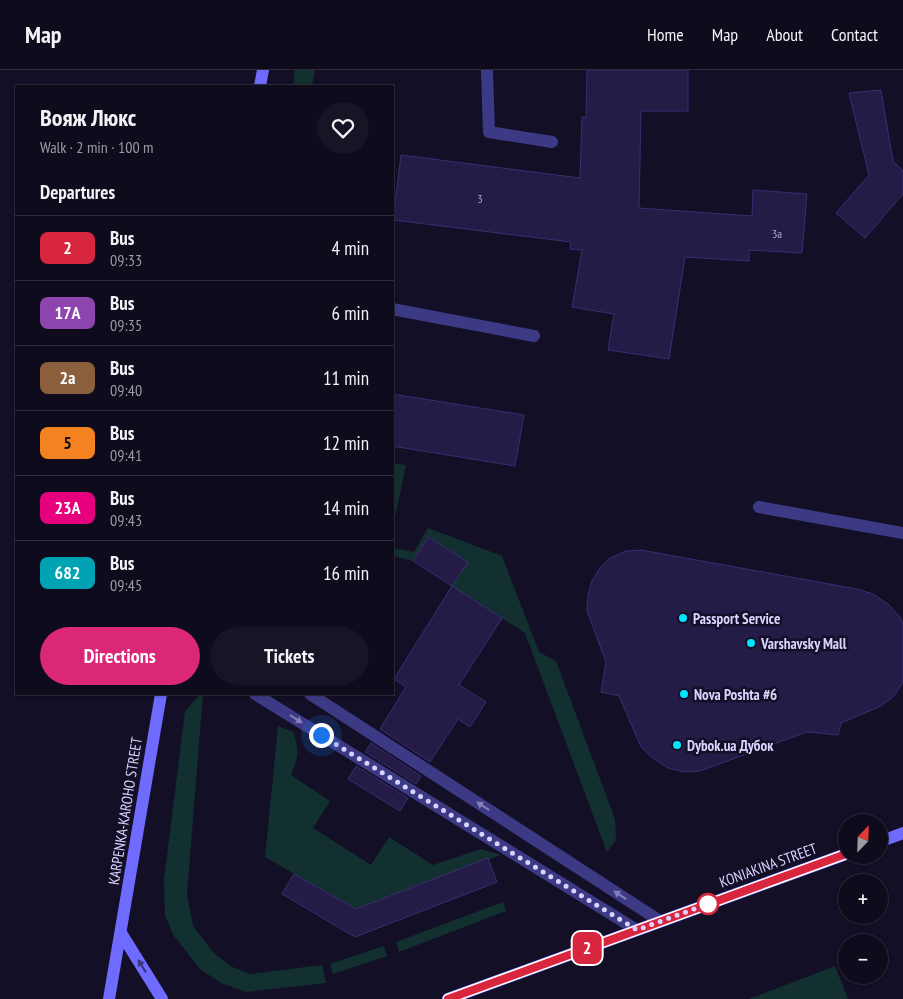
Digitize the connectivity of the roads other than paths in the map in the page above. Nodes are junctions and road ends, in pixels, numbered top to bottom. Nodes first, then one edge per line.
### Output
1 (263, 70) edge
2 (487, 70) edge
3 (260, 85) edge
4 (552, 142) dead end
5 (394, 309) edge
6 (534, 336) dead end
7 (759, 507) dead end
8 (903, 533) edge
9 (161, 695) edge
10 (256, 695) edge
11 (312, 695) edge
12 (903, 833) edge
13 (888, 839) edge
14 (838, 857) edge
15 (660, 921) junction
16 (637, 930) junction
17 (121, 933) junction
18 (109, 999) edge
19 (162, 999) edge
20 (448, 999) edge

1 - 3 main road
2 - 4 lane
5 - 6 lane
7 - 8 lane
9 - 17 main road, KARPENKA-KAROHO STREET
10 -> 16 lane
15 -> 11 lane
12 - 13 main road
14 - 15 main road, KONIAKINA STREET
15 - 16 main road, KONIAKINA STREET
16 - 20 main road, KONIAKINA STREET
17 - 18 main road, KARPENKA-KAROHO STREET
19 -> 17 main road

